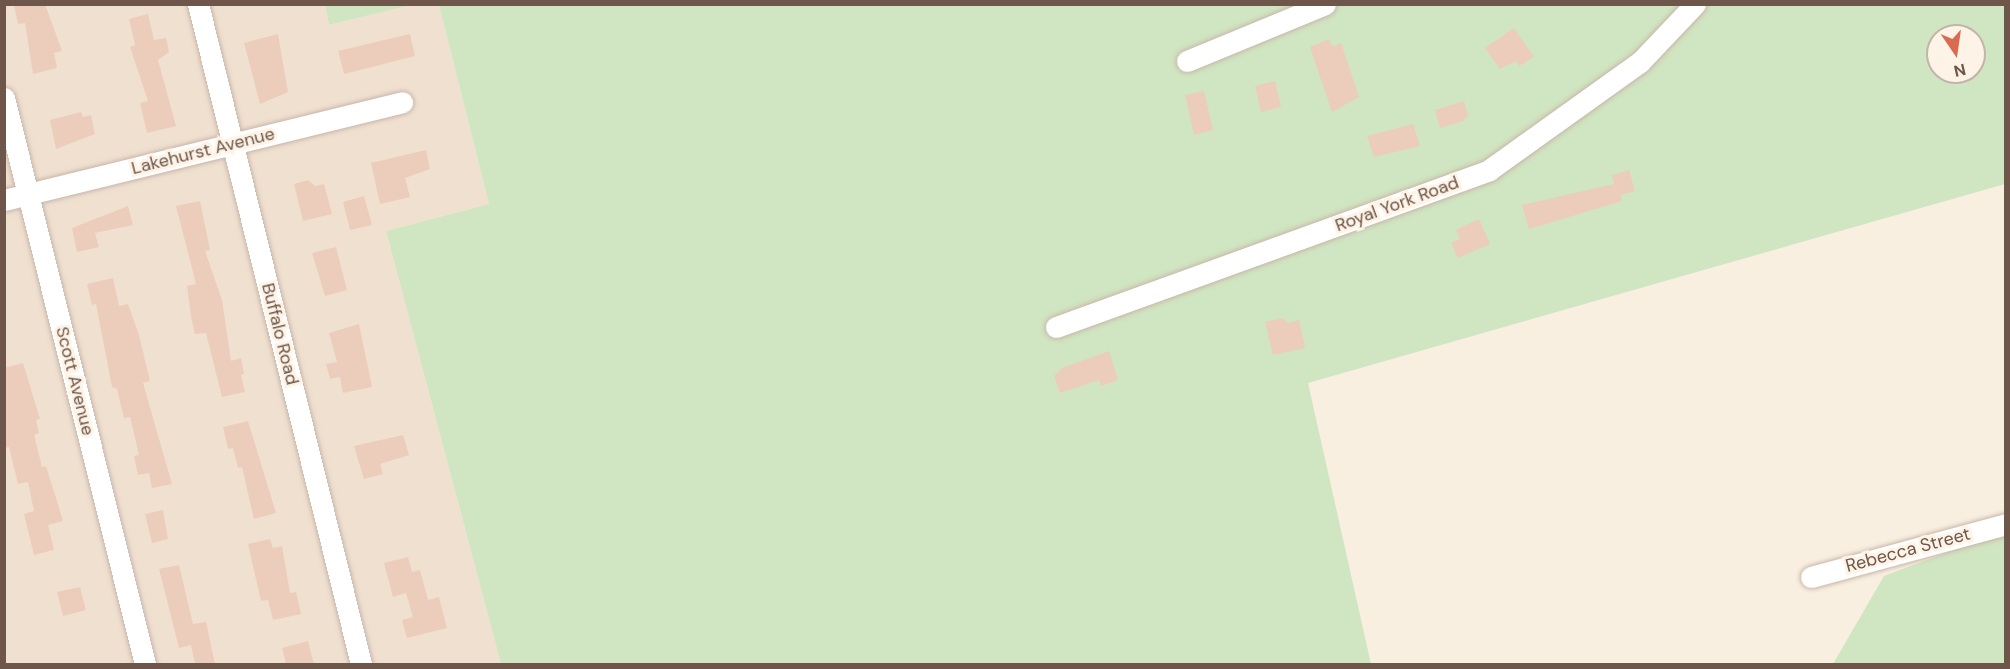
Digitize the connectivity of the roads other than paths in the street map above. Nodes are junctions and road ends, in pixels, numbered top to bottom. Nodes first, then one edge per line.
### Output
1 (198, 4) edge
2 (1325, 4) edge
3 (1695, 4) edge
4 (1187, 61) dead end
5 (4, 98) edge
6 (402, 102) dead end
7 (233, 144) junction
8 (28, 194) junction
9 (4, 200) edge
10 (1056, 327) dead end
11 (2006, 524) edge
12 (1811, 577) dead end
13 (145, 664) edge
14 (361, 664) edge

1 - 7 street, Buffalo Road
2 - 4 street
3 - 10 street, Royal York Road
5 - 8 street, Scott Avenue
6 - 7 street, Lakehurst Avenue
7 - 8 street, Lakehurst Avenue
7 - 14 street, Buffalo Road
8 - 9 street, Lakehurst Avenue
8 - 13 street, Scott Avenue
11 - 12 street, Rebecca Street

